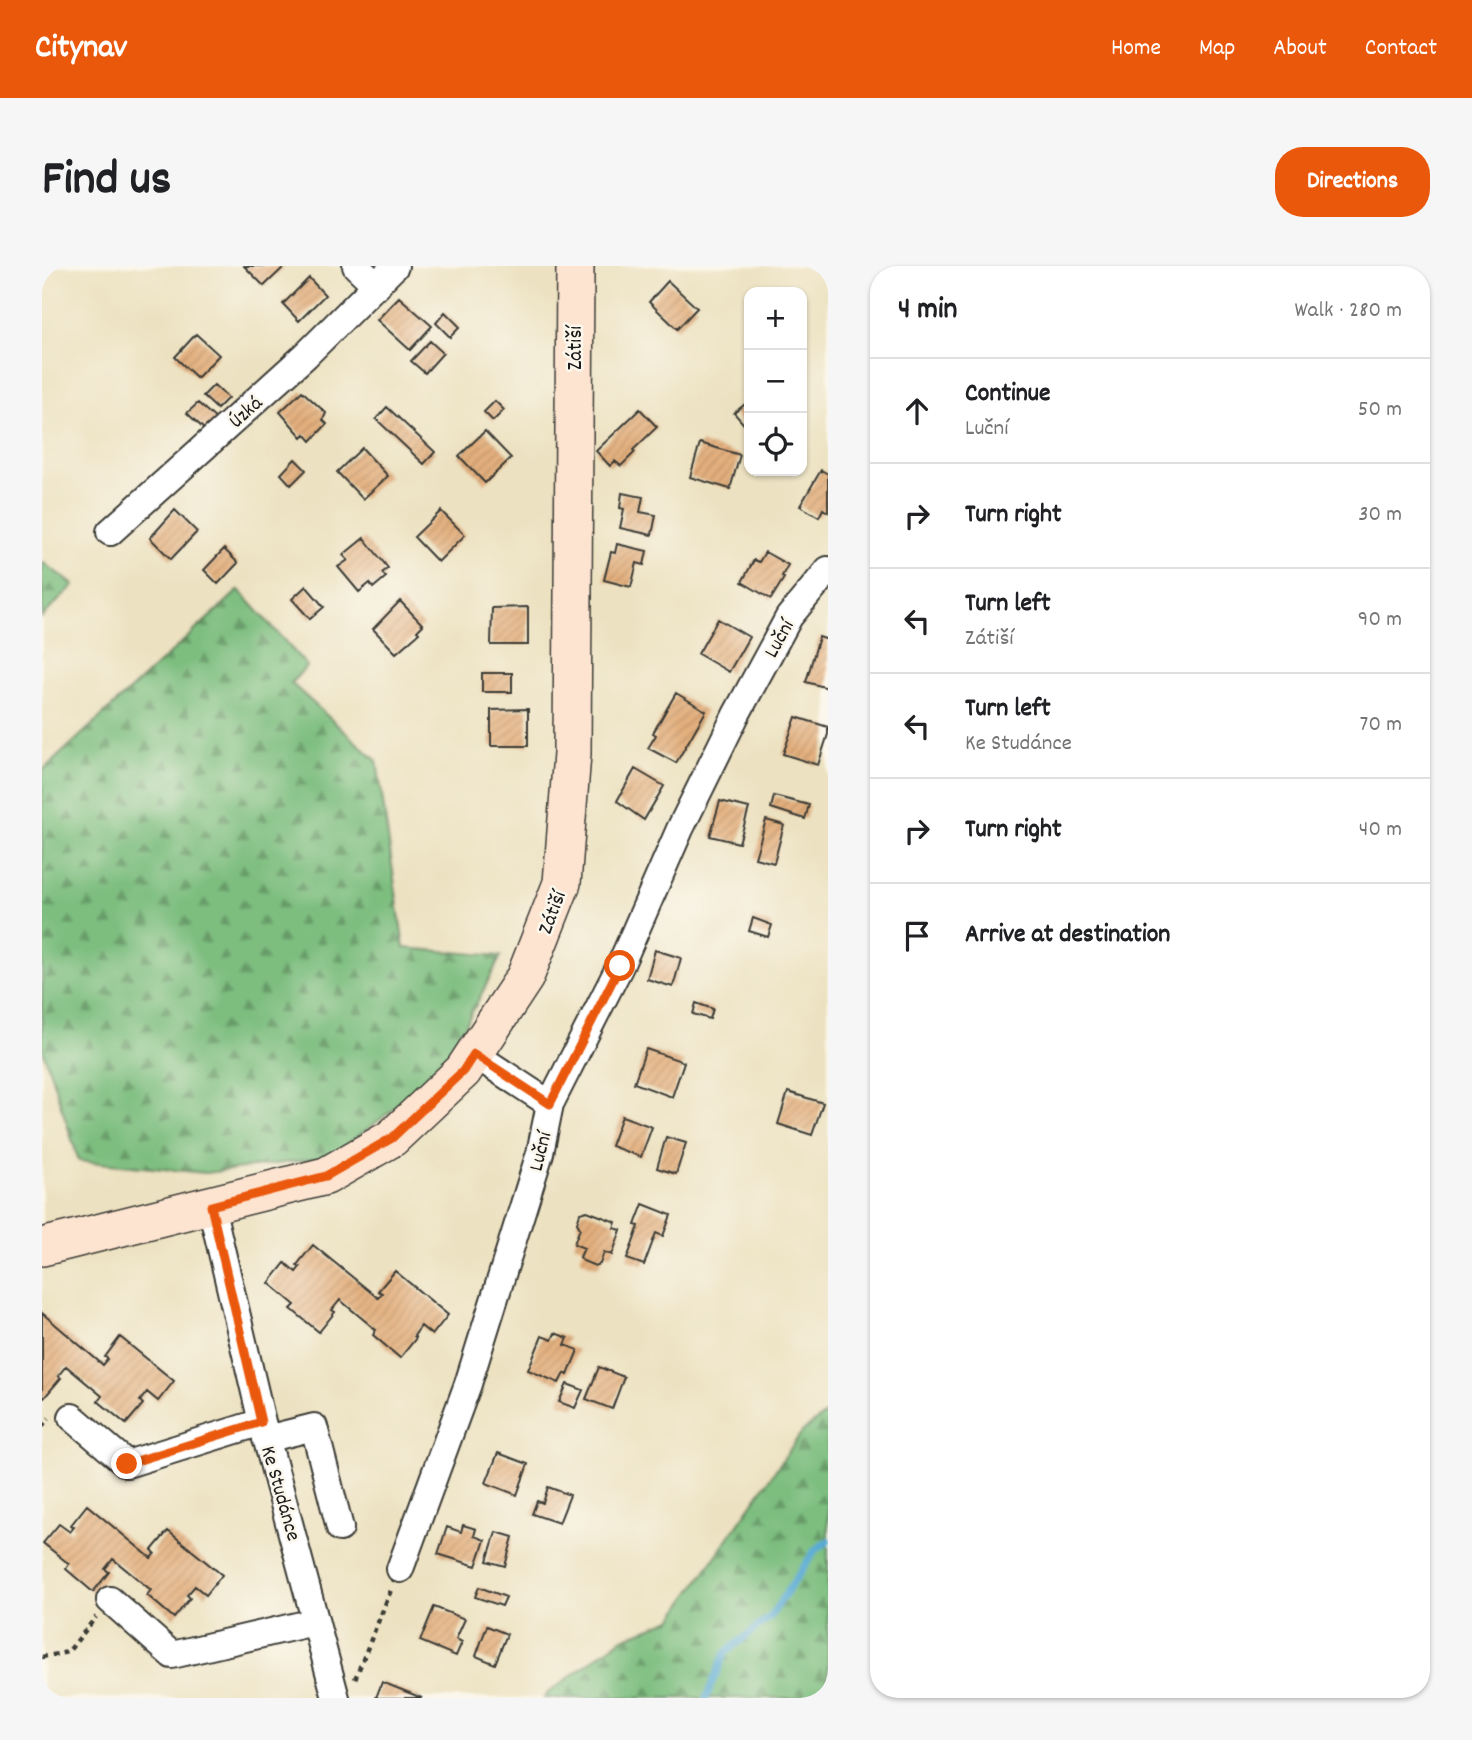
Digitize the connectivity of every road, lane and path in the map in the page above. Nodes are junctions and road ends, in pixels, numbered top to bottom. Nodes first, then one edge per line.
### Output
1 (356, 266) edge
2 (395, 266) edge
3 (575, 266) edge
4 (377, 286) junction
5 (110, 532) dead end
6 (828, 570) edge
7 (474, 1054) junction
8 (550, 1104) junction
9 (211, 1206) junction
10 (42, 1247) edge
11 (72, 1417) dead end
12 (264, 1431) junction
13 (340, 1528) dead end
14 (400, 1569) joint
15 (110, 1601) joint
16 (314, 1622) junction
17 (42, 1657) edge
18 (344, 1692) edge

1 - 4 street
2 - 4 street, Úzká
3 - 7 street, Zátiší
4 - 5 street, Úzká
6 - 8 street, Luční
7 - 8 street
7 - 9 street, Zátiší
8 - 14 street, Luční
9 - 10 street, Zátiší
9 - 12 street, Ke Studánce
11 - 12 street
12 - 13 street
12 - 16 street, Ke Studánce
14 - 18 path
15 - 16 street
15 - 17 path
16 - 18 street, Ke Studánce

